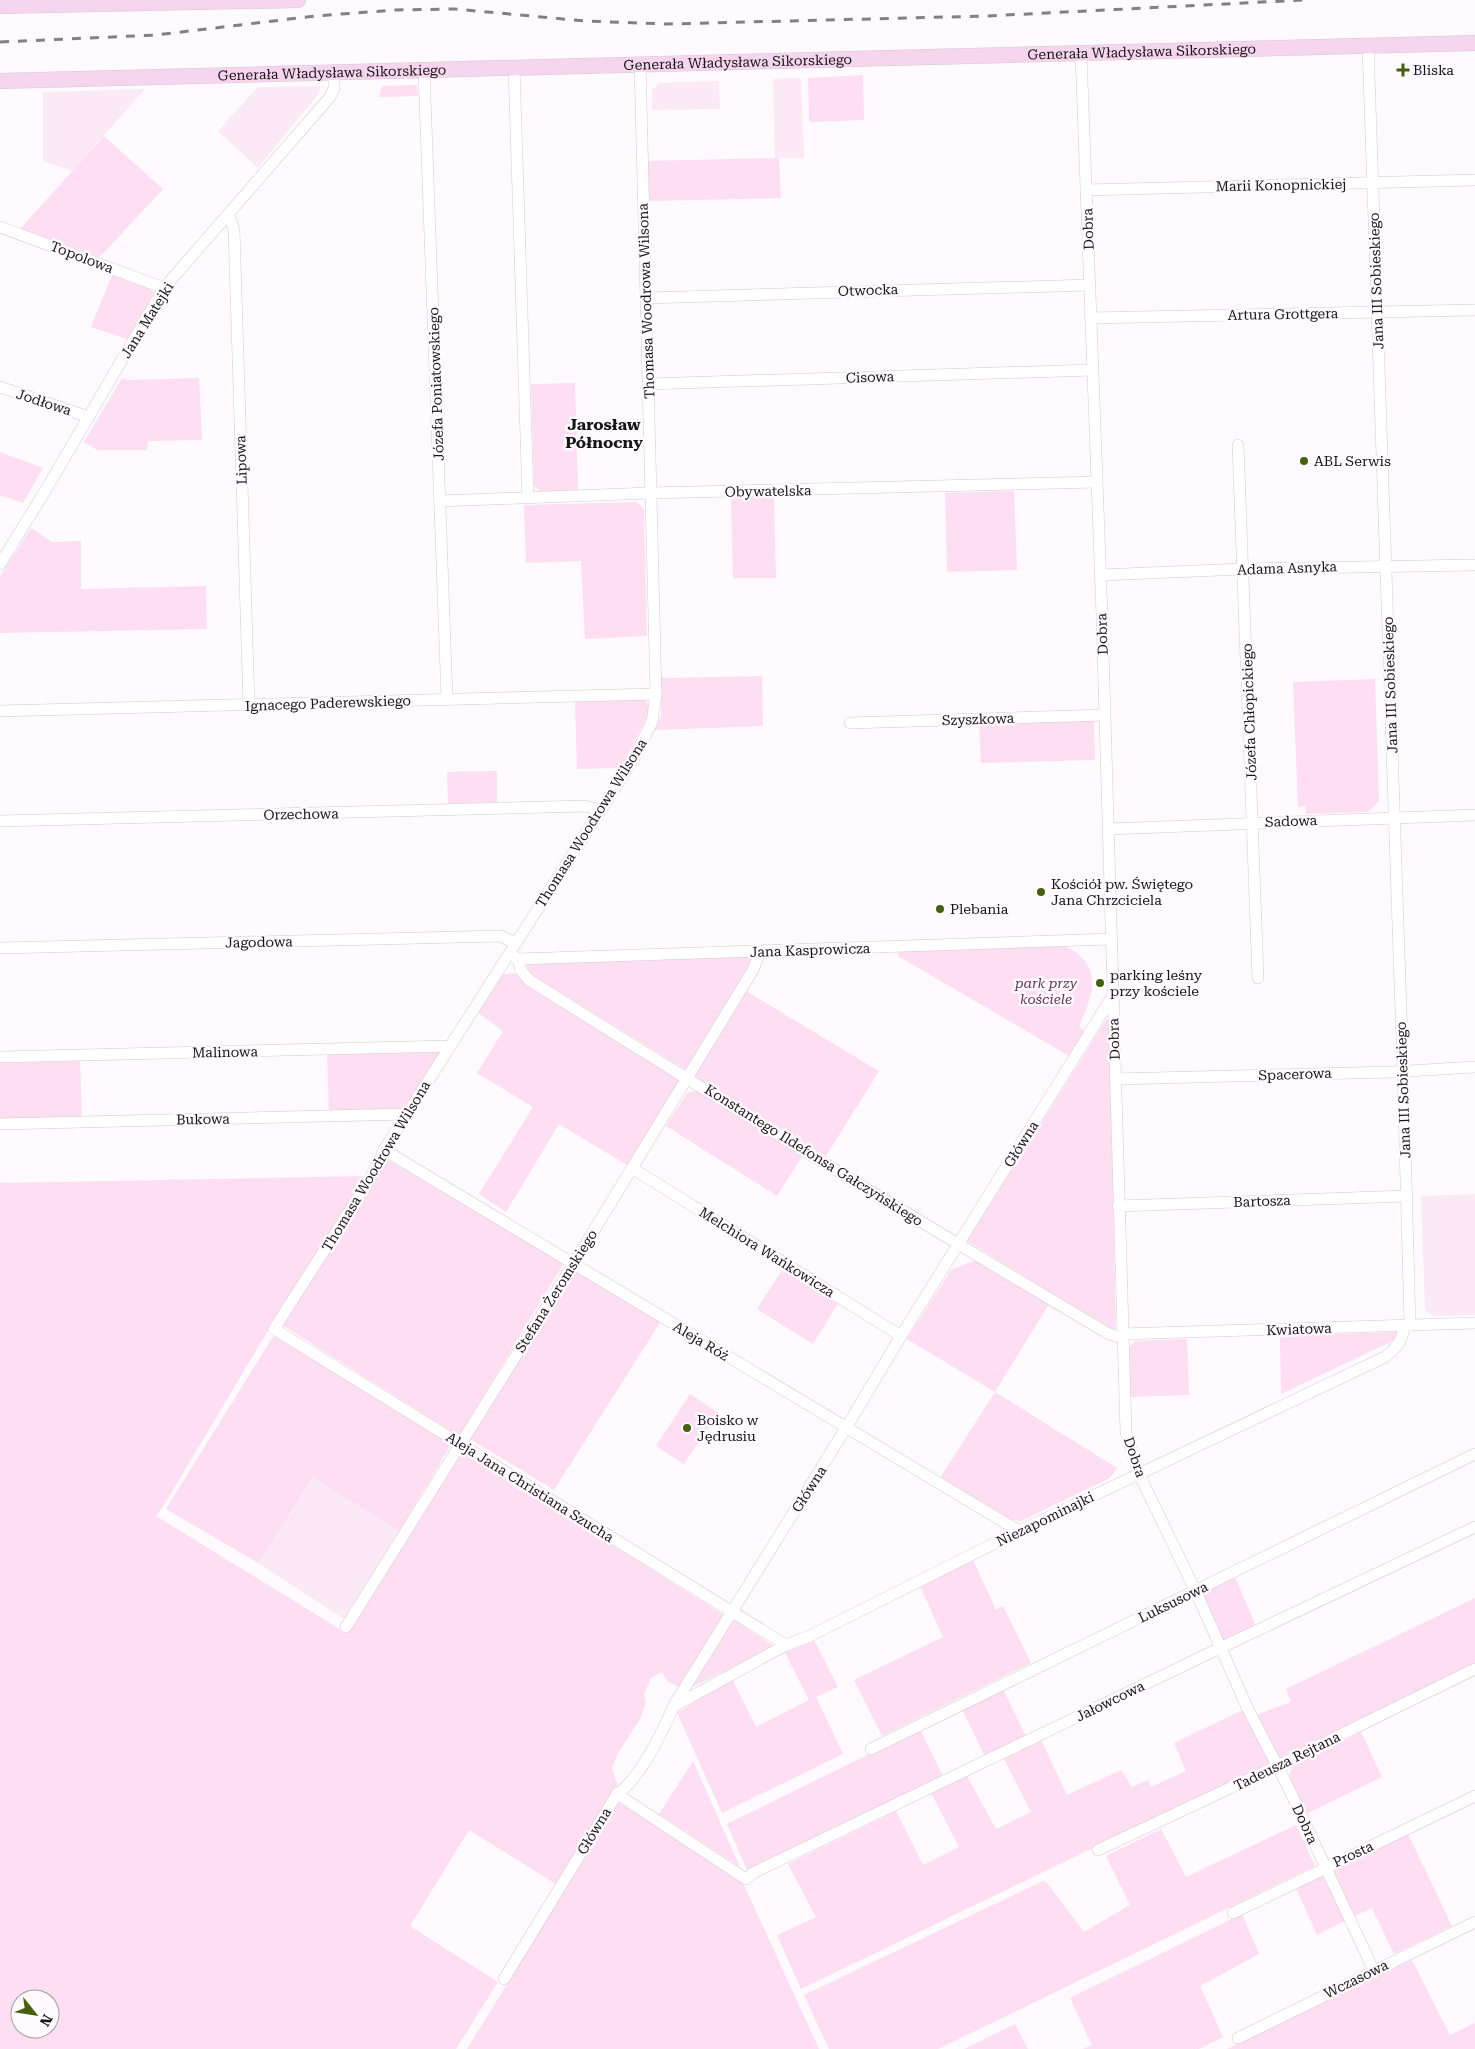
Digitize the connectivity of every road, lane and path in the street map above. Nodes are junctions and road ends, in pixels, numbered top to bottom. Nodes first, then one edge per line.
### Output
1 (298, 0) edge
2 (0, 6) edge
3 (1475, 43) edge
4 (1368, 45) junction
5 (1082, 53) junction
6 (640, 63) junction
7 (514, 67) junction
8 (424, 70) junction
9 (334, 72) junction
10 (0, 82) edge
11 (1475, 180) edge
12 (1372, 183) junction
13 (1086, 190) junction
14 (229, 215) junction
15 (0, 227) edge
16 (1090, 285) junction
17 (164, 288) junction
18 (646, 298) junction
19 (1475, 310) edge
20 (1378, 313) junction
21 (1090, 318) junction
22 (1092, 370) junction
23 (648, 384) junction
24 (0, 387) edge
25 (89, 417) junction
26 (1238, 445) dead end
27 (1096, 482) junction
28 (650, 493) junction
29 (528, 498) junction
30 (440, 501) junction
31 (1, 562) edge
32 (1475, 565) edge
33 (1386, 568) junction
34 (1242, 569) junction
35 (1100, 575) junction
36 (656, 694) junction
37 (447, 699) junction
38 (249, 705) junction
39 (0, 711) edge
40 (1105, 714) junction
41 (850, 723) dead end
42 (601, 810) junction
43 (1475, 815) edge
44 (1394, 818) junction
45 (0, 821) edge
46 (1253, 822) junction
47 (1108, 829) junction
48 (1111, 939) junction
49 (516, 942) junction
50 (0, 948) edge
51 (760, 952) junction
52 (514, 956) junction
53 (1258, 978) dead end
54 (1112, 997) junction
55 (450, 1046) junction
56 (0, 1057) edge
57 (1475, 1067) edge
58 (1403, 1071) junction
59 (688, 1078) junction
60 (1115, 1079) junction
61 (407, 1114) junction
62 (0, 1124) edge
63 (384, 1150) junction
64 (632, 1168) junction
65 (1407, 1196) junction
66 (1118, 1206) junction
67 (959, 1245) junction
68 (574, 1263) junction
69 (1475, 1323) edge
70 (1407, 1326) junction
71 (274, 1329) joint
72 (901, 1336) junction
73 (1122, 1336) junction
74 (846, 1428) junction
75 (460, 1444) junction
76 (1475, 1454) edge
77 (1139, 1474) junction
78 (1475, 1527) edge
79 (1019, 1531) junction
80 (1196, 1592) junction
81 (732, 1611) junction
82 (346, 1627) dead end
83 (786, 1645) junction
84 (1220, 1648) junction
85 (1475, 1669) edge
86 (674, 1705) junction
87 (871, 1749) dead end
88 (1277, 1766) junction
89 (617, 1794) junction
90 (1475, 1796) edge
91 (1098, 1850) dead end
92 (1325, 1867) junction
93 (1233, 1913) dead end
94 (1475, 1922) edge
95 (1374, 1971) junction
96 (504, 1978) dead end
97 (1238, 2038) dead end

1 - 2 main road
3 - 4 main road, Generała Władysława Sikorskiego
4 - 5 main road, Generała Władysława Sikorskiego
4 - 12 street, Jana III Sobieskiego
5 - 6 main road, Generała Władysława Sikorskiego
5 - 13 street, Dobra
6 - 7 main road, Generała Władysława Sikorskiego
6 - 18 street, Thomasa Woodrowa Wilsona
7 - 8 main road, Generała Władysława Sikorskiego
7 - 29 street
8 - 9 main road, Generała Władysława Sikorskiego
8 - 30 street, Józefa Poniatowskiego
9 - 10 main road, Generała Władysława Sikorskiego
9 - 14 street, Jana Matejki
11 - 12 street, Marii Konopnickiej
12 - 13 street, Marii Konopnickiej
12 - 20 street, Jana III Sobieskiego
13 - 16 street, Dobra
14 - 17 street, Jana Matejki
14 - 38 street, Lipowa
15 - 17 street, Topolowa
16 - 18 street, Otwocka
16 - 21 street, Dobra
17 - 25 street, Jana Matejki
18 - 23 street, Thomasa Woodrowa Wilsona
19 - 20 street, Artura Grottgera
20 - 21 street, Artura Grottgera
20 - 33 street, Jana III Sobieskiego
21 - 22 street, Dobra
22 - 23 street, Cisowa
22 - 27 street, Dobra
23 - 28 street, Thomasa Woodrowa Wilsona
24 - 25 street, Jodłowa
25 - 31 street, Jana Matejki
26 - 34 street, Józefa Chłopickiego
27 - 28 street, Obywatelska
27 - 35 street, Dobra
28 - 29 street, Obywatelska
28 - 36 street, Thomasa Woodrowa Wilsona
29 - 30 street, Obywatelska
30 - 37 street, Józefa Poniatowskiego
32 - 33 street, Adama Asnyka
33 - 34 street, Adama Asnyka
33 - 44 street, Jana III Sobieskiego
34 - 35 street, Adama Asnyka
34 - 46 street, Józefa Chłopickiego
35 - 40 street, Dobra
36 - 37 street, Ignacego Paderewskiego
36 - 42 street, Thomasa Woodrowa Wilsona
37 - 38 street, Ignacego Paderewskiego
38 - 39 street, Ignacego Paderewskiego
40 - 41 street, Szyszkowa
40 - 47 street, Dobra
42 - 45 street, Orzechowa
42 - 49 street, Thomasa Woodrowa Wilsona
43 - 44 street, Sadowa
44 - 46 street, Sadowa
44 - 58 street, Jana III Sobieskiego
46 - 47 street, Sadowa
46 - 53 street, Józefa Chłopickiego
47 - 48 street, Dobra
48 - 51 street, Jana Kasprowicza
48 - 54 street, Dobra
49 - 50 street, Jagodowa
49 - 52 street, Thomasa Woodrowa Wilsona
51 - 52 street, Jana Kasprowicza
51 - 59 street, Stefana Żeromskiego
52 - 55 street, Thomasa Woodrowa Wilsona
52 - 59 street, Konstantego Ildefonsa Gałczyńskiego
54 - 60 street, Dobra
54 - 67 street, Główna
55 - 56 street, Malinowa
55 - 61 street, Thomasa Woodrowa Wilsona
57 - 58 street, Spacerowa
58 - 60 street, Spacerowa
58 - 65 street, Jana III Sobieskiego
59 - 64 street, Stefana Żeromskiego
59 - 67 street, Konstantego Ildefonsa Gałczyńskiego
60 - 66 street, Dobra
61 - 62 street, Bukowa
61 - 63 street, Thomasa Woodrowa Wilsona
63 - 68 street, Aleja Róż
63 - 71 street, Thomasa Woodrowa Wilsona
64 - 68 street, Stefana Żeromskiego
64 - 72 street, Melchiora Wańkowicza
65 - 66 street, Bartosza
65 - 70 street, Jana III Sobieskiego
66 - 73 street, Dobra
67 - 72 street, Główna
67 - 73 street, Konstantego Ildefonsa Gałczyńskiego
68 - 74 street, Aleja Róż
68 - 75 street, Stefana Żeromskiego
69 - 70 street, Kwiatowa
70 - 73 street, Kwiatowa
70 - 77 street, Niezapominajki
71 - 75 street, Aleja Jana Christiana Szucha
72 - 74 street, Główna
73 - 77 street, Dobra
74 - 79 street, Aleja Róż
74 - 81 street, Główna
75 - 81 street, Aleja Jana Christiana Szucha
75 - 82 street, Stefana Żeromskiego
76 - 80 street, Luksusowa
77 - 79 street, Niezapominajki
77 - 80 street, Dobra
78 - 84 street, Jałowcowa
79 - 83 street, Niezapominajki
80 - 84 street, Dobra
80 - 87 street, Luksusowa
81 - 83 street, Aleja Jana Christiana Szucha
81 - 86 street, Główna
83 - 86 street, Niezapominajki
84 - 88 street, Dobra
84 - 89 street, Jałowcowa
85 - 88 street, Tadeusza Rejtana
86 - 89 street, Główna
88 - 91 street, Tadeusza Rejtana
88 - 92 street, Dobra
89 - 96 street, Główna
90 - 92 street, Prosta
92 - 93 street, Prosta
92 - 95 street, Dobra
94 - 95 street, Wczasowa
95 - 97 street, Wczasowa

